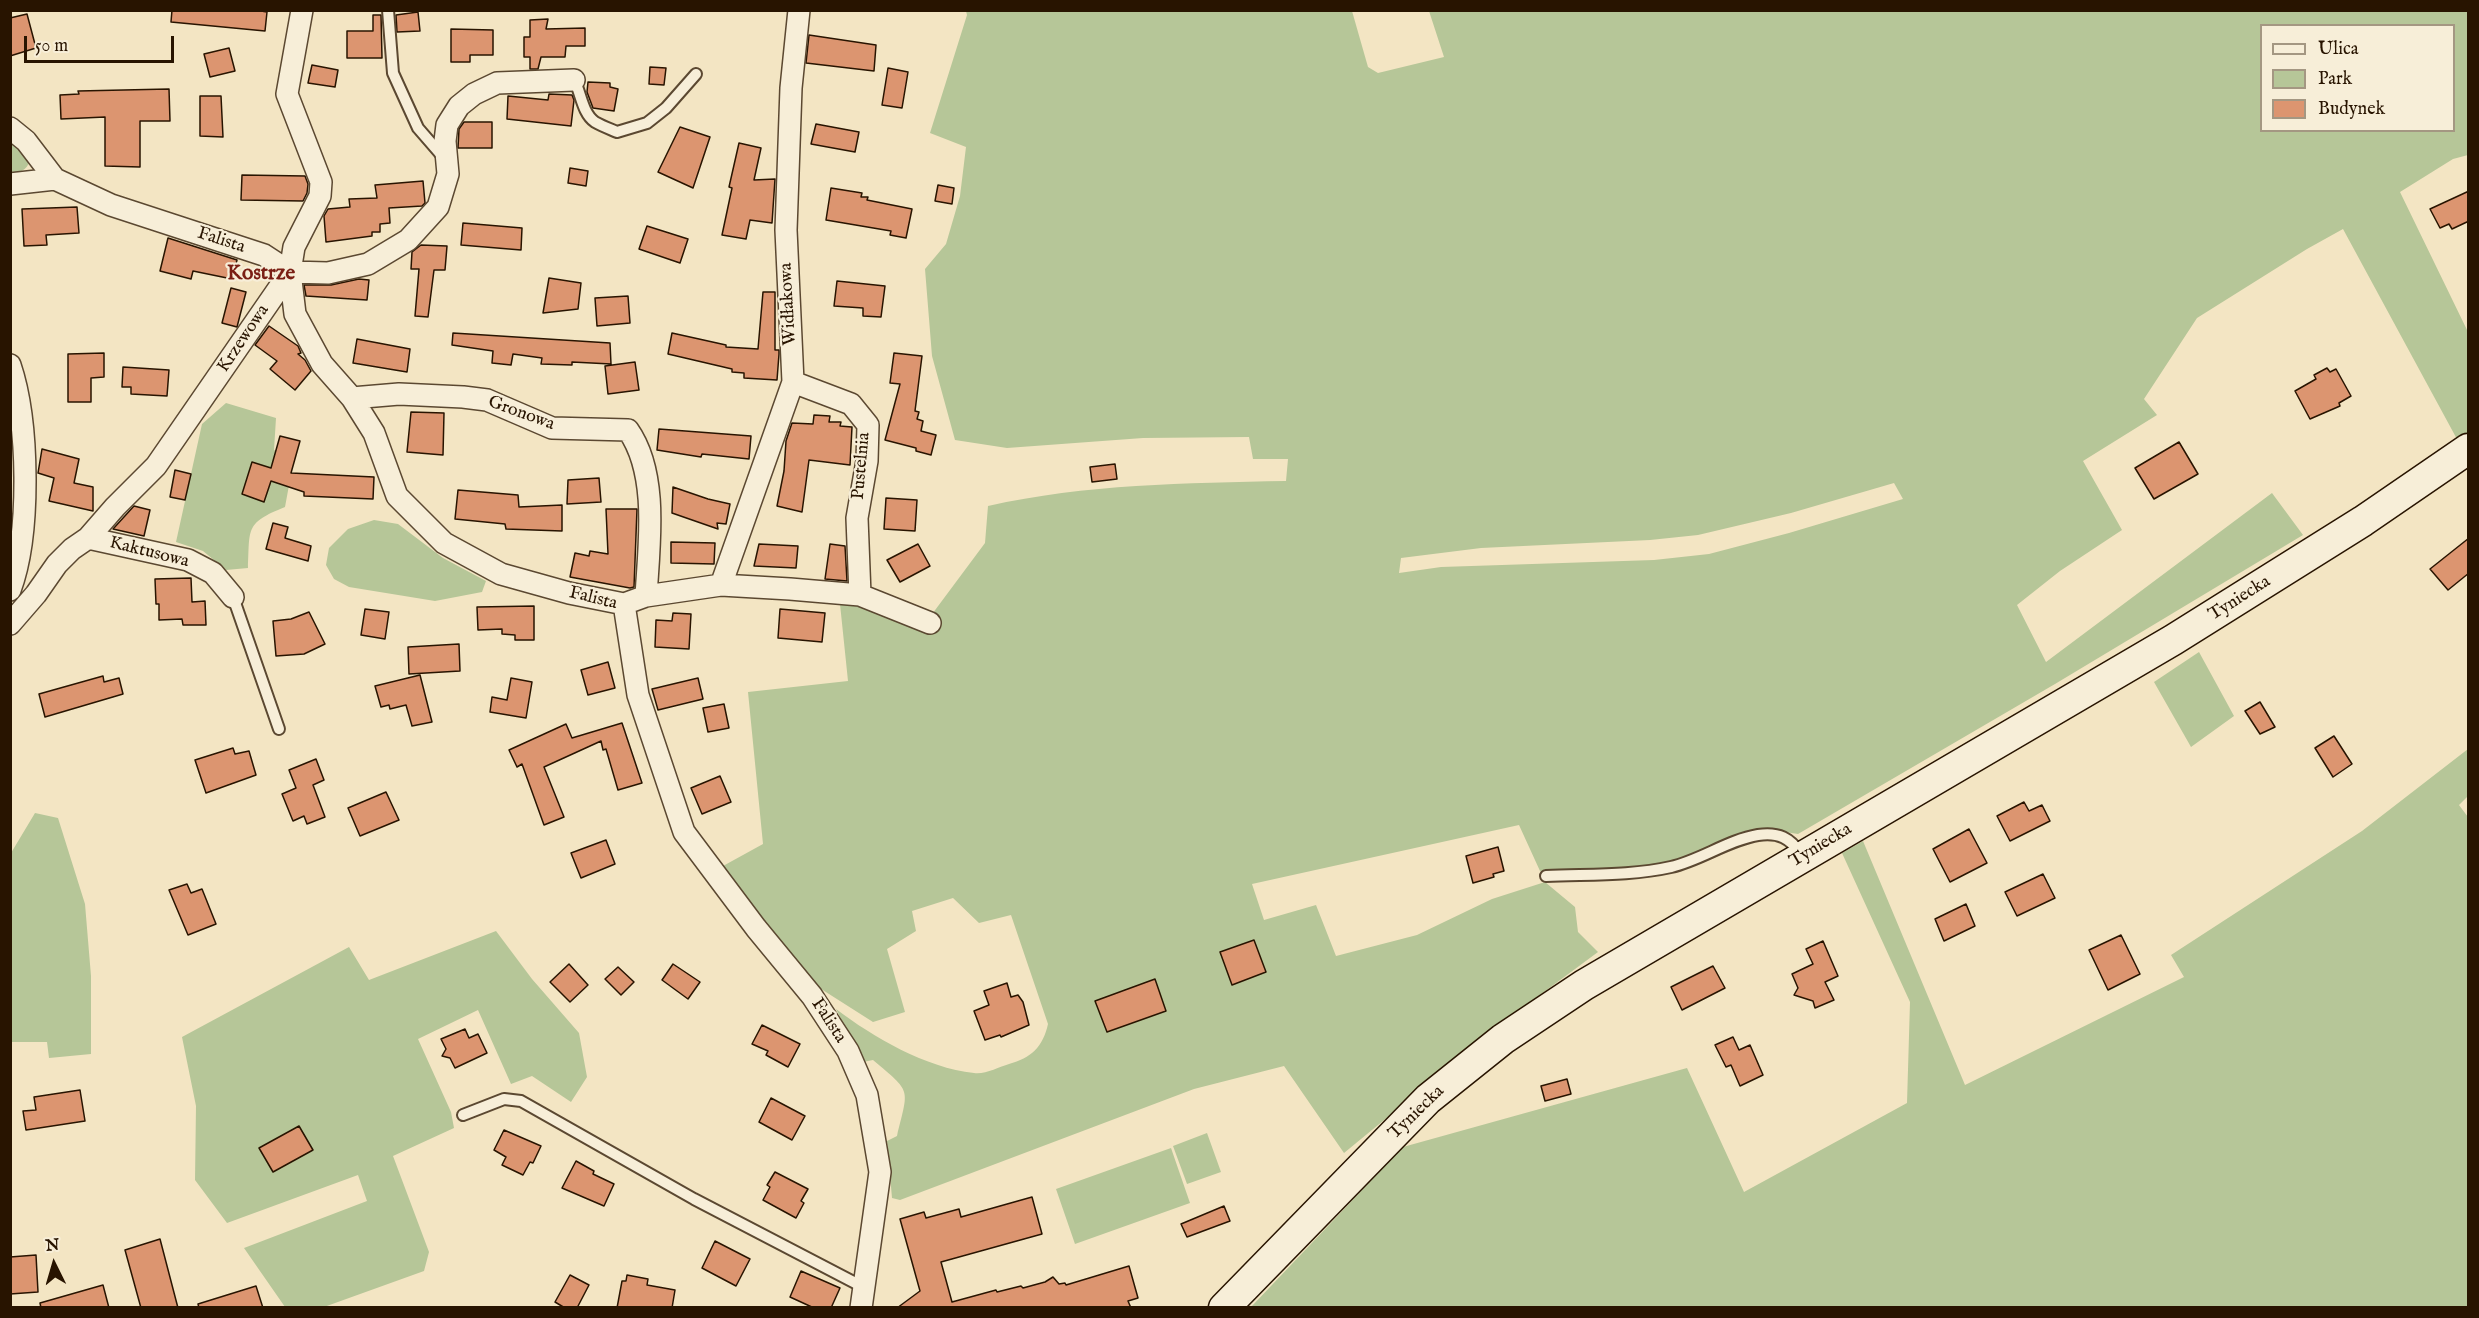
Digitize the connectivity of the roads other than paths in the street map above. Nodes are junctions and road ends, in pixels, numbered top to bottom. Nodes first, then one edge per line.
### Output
1 (302, 10) edge
2 (388, 10) edge
3 (798, 10) edge
4 (696, 74) dead end
5 (574, 80) joint
6 (10, 128) edge
7 (446, 160) junction
8 (55, 179) junction
9 (10, 184) edge
10 (290, 272) junction
11 (10, 365) edge
12 (793, 382) junction
13 (352, 398) junction
14 (2469, 449) edge
15 (88, 538) junction
16 (721, 585) junction
17 (22, 589) edge
18 (860, 595) junction
19 (646, 596) junction
20 (233, 597) joint
21 (624, 604) junction
22 (930, 623) dead end
23 (10, 624) edge
24 (279, 729) dead end
25 (1803, 857) junction
26 (1546, 876) dead end
27 (463, 1115) dead end
28 (864, 1298) edge
29 (1224, 1308) edge

1 - 10 street
2 - 7 lane
3 - 12 street, Widłakowa
4 - 5 lane
5 - 7 street
6 - 8 street, Falista
7 - 10 street
8 - 9 street
8 - 10 street, Falista
10 - 13 street, Falista
10 - 15 street, Krzewowa
11 - 17 street
12 - 16 street, Widłakowa
12 - 18 street, Pustelnia
13 - 19 street, Gronowa
13 - 21 street, Falista
14 - 25 street, Tyniecka
15 - 17 street, Krzewowa
15 - 20 street, Kaktusowa
16 - 18 street
16 - 19 street
17 - 23 street, Krzewowa
18 - 22 street
19 - 21 street
20 - 24 lane
21 - 28 street, Falista
25 - 26 lane
25 - 29 street, Tyniecka
27 - 28 lane

